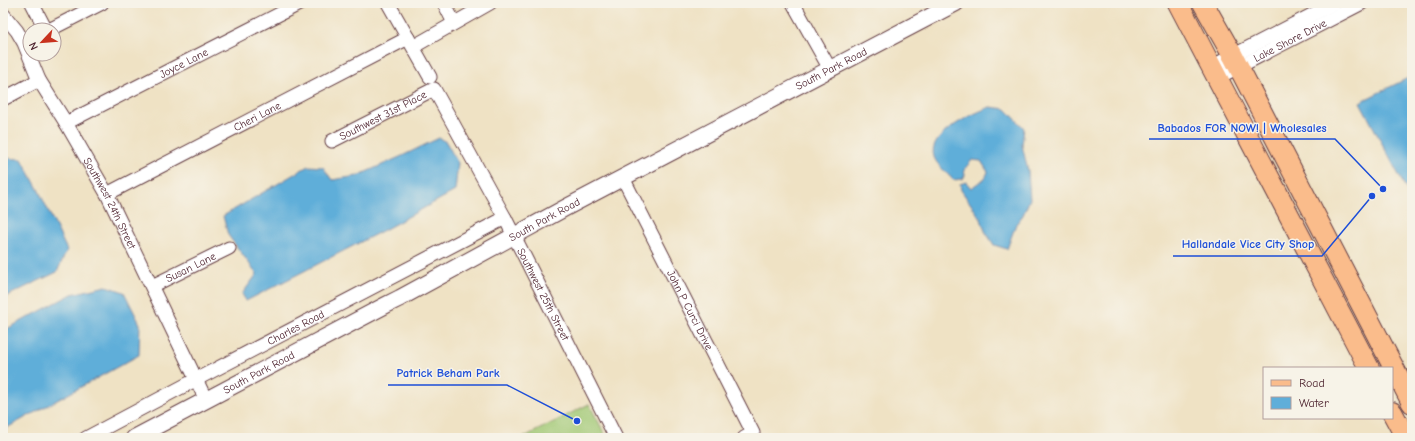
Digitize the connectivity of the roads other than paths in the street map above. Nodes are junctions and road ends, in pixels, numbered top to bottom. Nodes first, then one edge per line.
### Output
1 (32, 3) edge
2 (102, 3) edge
3 (301, 3) edge
4 (388, 3) edge
5 (444, 3) edge
6 (490, 3) edge
7 (793, 3) edge
8 (956, 3) edge
9 (1178, 3) edge
10 (1204, 3) edge
11 (1336, 3) edge
12 (1362, 3) edge
13 (284, 7) edge
14 (3, 14) edge
15 (42, 22) edge
16 (62, 23) edge
17 (454, 23) junction
18 (1311, 23) junction
19 (22, 36) edge
20 (413, 41) junction
21 (1235, 61) junction
22 (33, 62) edge
23 (830, 70) junction
24 (1214, 72) junction
25 (39, 80) junction
26 (432, 83) junction
27 (3, 99) edge
28 (66, 123) junction
29 (332, 141) dead end
30 (1260, 158) junction
31 (623, 178) junction
32 (107, 194) junction
33 (505, 218) junction
34 (514, 237) junction
35 (229, 248) dead end
36 (1341, 267) junction
37 (1324, 282) junction
38 (152, 286) junction
39 (1368, 367) edge
40 (1382, 367) edge
41 (1392, 367) edge
42 (1393, 369) edge
43 (197, 379) junction
44 (1403, 389) edge
45 (206, 400) junction
46 (1393, 414) edge
47 (86, 438) edge
48 (134, 438) edge
49 (616, 438) edge
50 (744, 438) edge
51 (1406, 438) edge

1 - 15 street
2 - 16 street
3 - 13 street, Joyce Lane
4 - 20 street, Southwest 25th Street
5 - 17 street
6 - 17 street, Cheri Lane
7 - 23 street
8 - 23 street, South Park Road
9 - 24 main road
10 - 21 main road
11 - 18 street, Lake Shore Drive
12 - 18 street, Lake Shore Drive
13 - 28 street, Joyce Lane
14 - 19 street, Southwest 24th Street
17 - 20 street, Cheri Lane
18 - 21 street, Lake Shore Drive
20 - 26 street, Southwest 25th Street
20 - 32 street, Cheri Lane
21 - 24 street, Lake Shore Drive
21 - 36 main road
22 - 25 street, Southwest 24th Street
23 - 31 street, South Park Road
24 - 30 main road
25 - 27 street
25 - 28 street, Southwest 24th Street
26 - 29 street, Southwest 31st Place
26 - 33 street, Southwest 25th Street
28 - 32 street, Southwest 24th Street
30 - 36 main road
30 - 37 main road
31 - 34 street, South Park Road
31 - 50 street, John P Curci Drive
32 - 38 street, Southwest 24th Street
33 - 34 street, Southwest 25th Street
33 - 43 street, Charles Road
34 - 45 street, South Park Road
34 - 49 street, Southwest 25th Street
35 - 38 street, Susan Lane
36 - 41 main road
37 - 39 main road
37 - 40 main road
38 - 43 street, Southwest 24th Street
42 - 44 main road
43 - 45 street, Southwest 24th Street
43 - 47 street, Charles Road
45 - 48 street, South Park Road
46 - 51 main road

